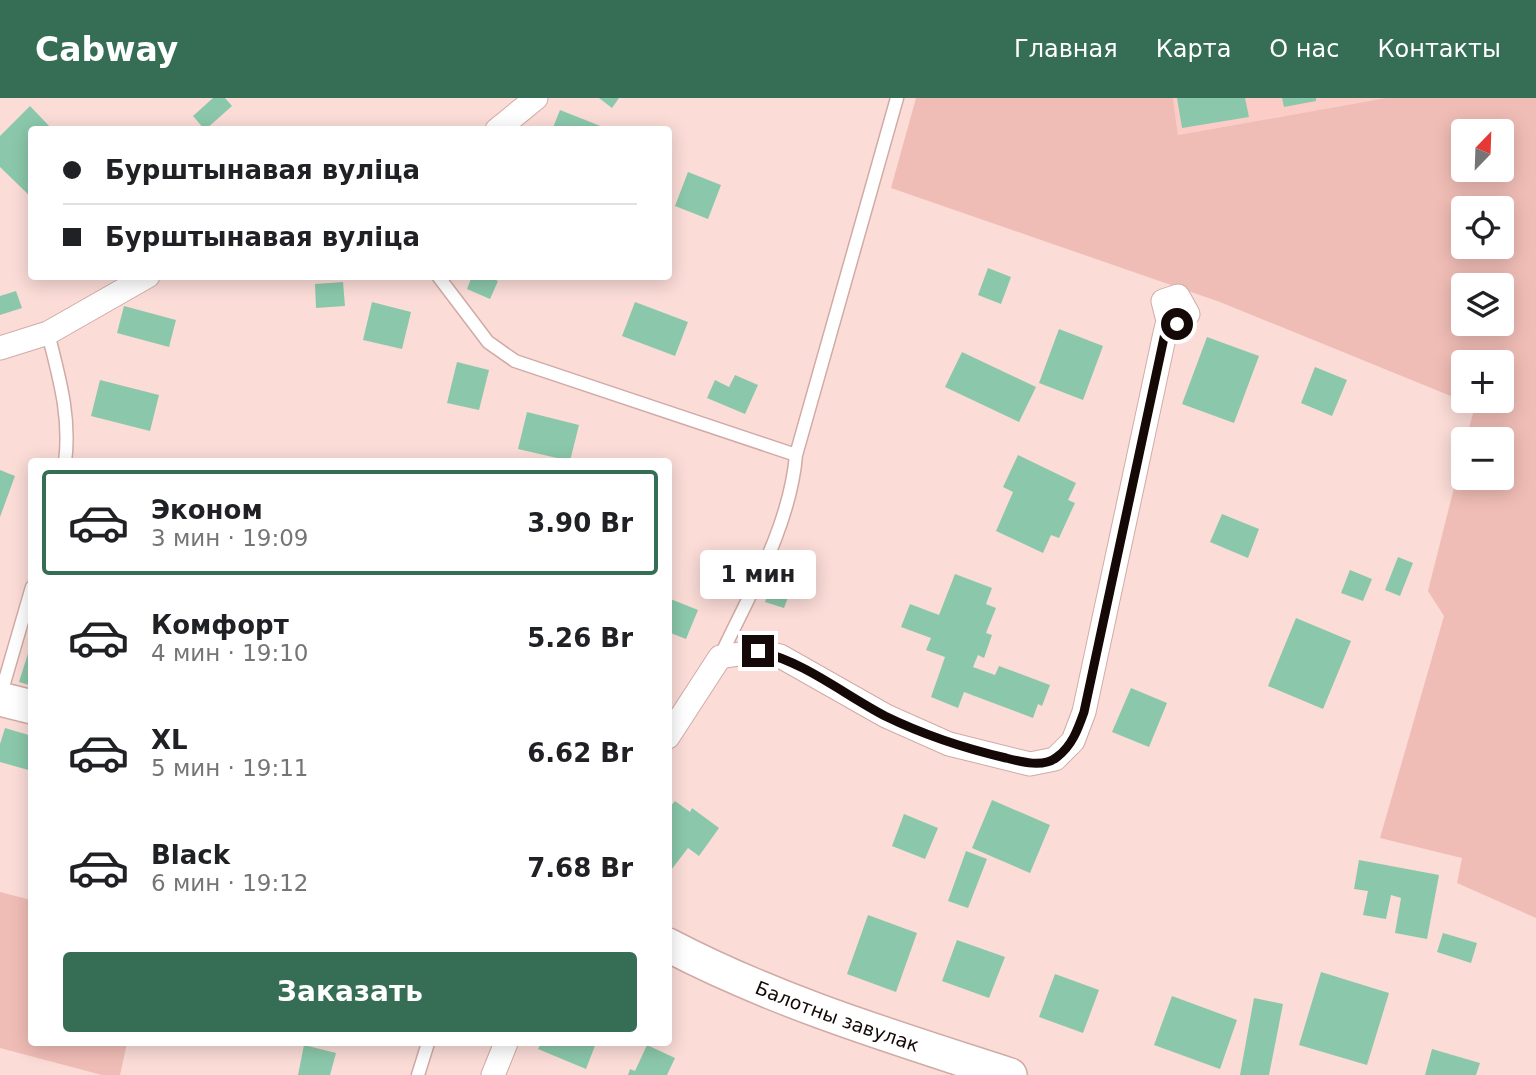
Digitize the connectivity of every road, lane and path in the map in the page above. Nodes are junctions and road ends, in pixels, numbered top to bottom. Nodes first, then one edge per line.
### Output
1 (536, 98) edge
2 (897, 98) edge
3 (502, 126) edge
4 (141, 280) edge
5 (441, 280) edge
6 (48, 333) junction
7 (1165, 333) dead end
8 (0, 348) edge
9 (796, 455) junction
10 (66, 458) edge
11 (28, 601) edge
12 (720, 657) junction
13 (0, 698) edge
14 (28, 705) edge
15 (672, 731) edge
16 (672, 947) edge
17 (427, 1046) edge
18 (505, 1046) edge
19 (418, 1075) edge
20 (493, 1075) edge
21 (1010, 1075) edge

1 - 3 street
2 - 9 lane
4 - 6 street
5 - 9 lane
6 - 8 street
6 - 10 lane
7 - 12 street
9 - 12 lane
11 - 13 lane
12 - 15 street
13 - 14 main road
16 - 21 main road, Балотны завулак
17 - 19 lane
18 - 20 street

